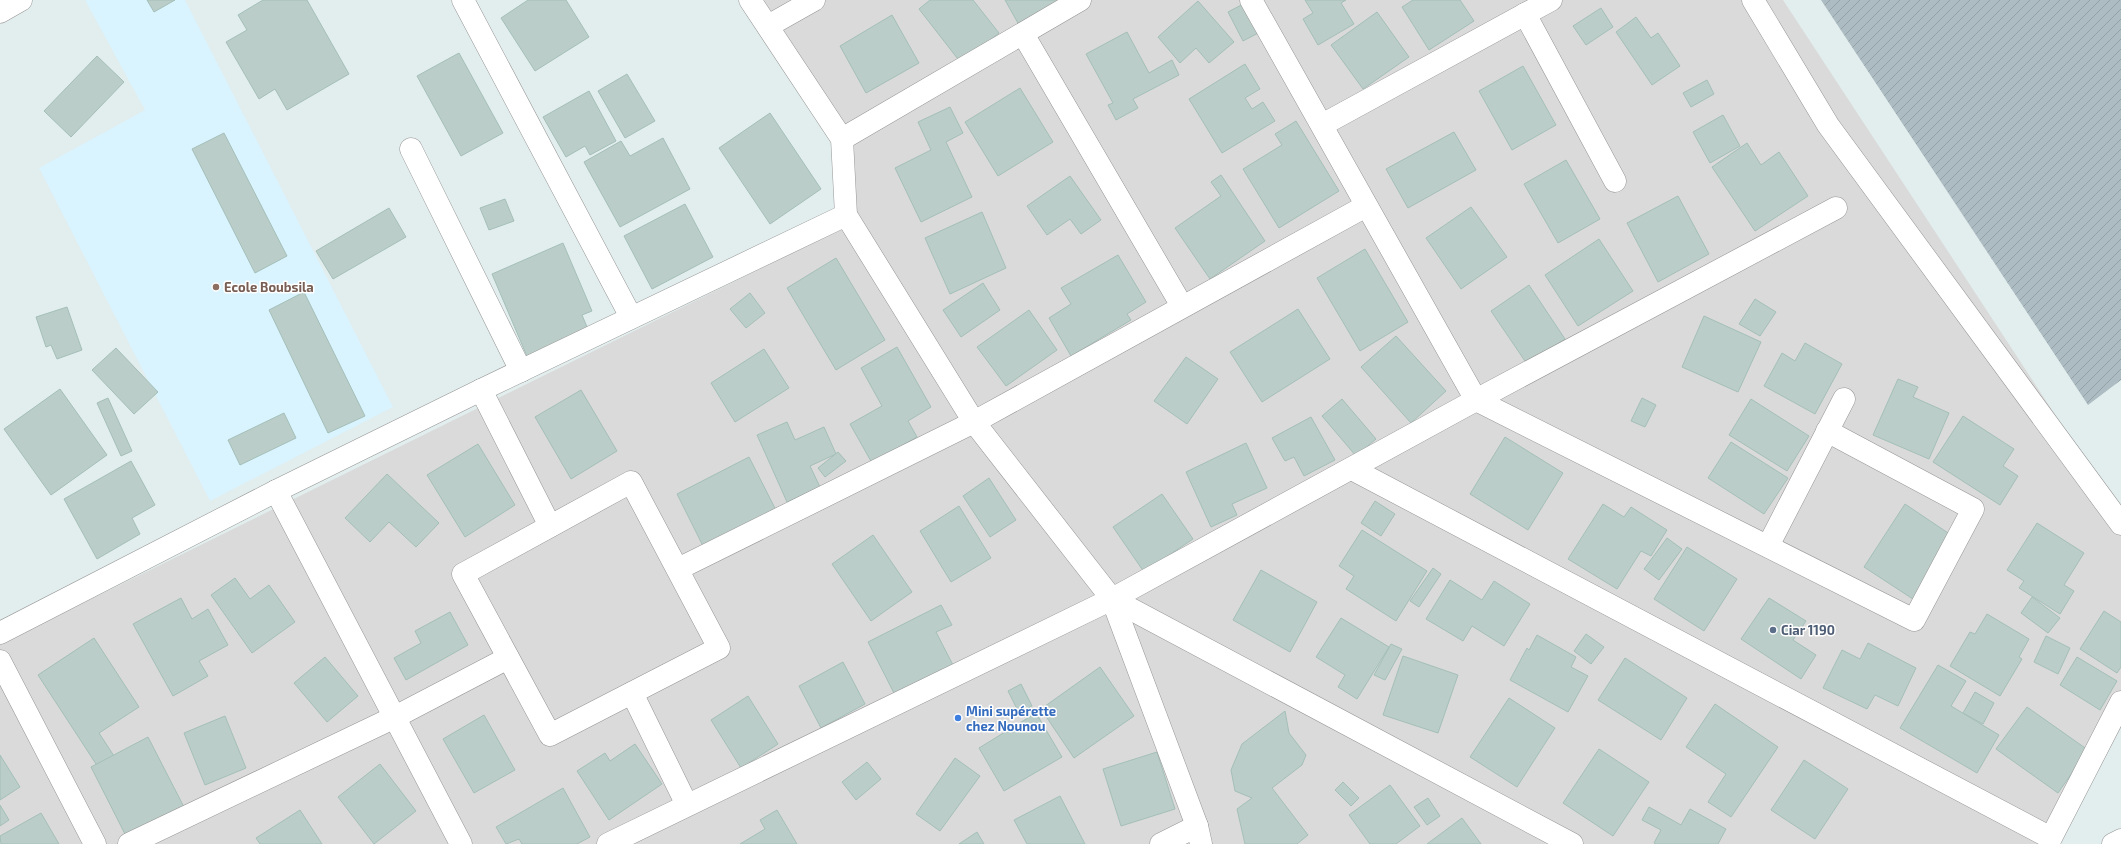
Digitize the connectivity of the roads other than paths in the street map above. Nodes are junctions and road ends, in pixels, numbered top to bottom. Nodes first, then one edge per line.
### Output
1 (21, 0) edge
2 (463, 0) edge
3 (750, 0) edge
4 (814, 0) edge
5 (1080, 0) edge
6 (1251, 0) edge
7 (1551, 0) edge
8 (1753, 0) edge
9 (0, 12) edge
10 (1525, 14) junction
11 (768, 26) junction
12 (1023, 34) junction
13 (1322, 124) junction
14 (842, 140) junction
15 (411, 149) dead end
16 (1615, 181) dead end
17 (1366, 206) junction
18 (1836, 208) dead end
19 (846, 216) junction
20 (1182, 306) junction
21 (631, 317) junction
22 (521, 371) junction
23 (482, 390) junction
24 (1844, 399) dead end
25 (1476, 400) junction
26 (974, 422) junction
27 (1827, 431) junction
28 (1352, 468) junction
29 (276, 491) junction
30 (2121, 524) edge
31 (550, 526) junction
32 (1768, 546) junction
33 (678, 569) junction
34 (1112, 599) junction
35 (0, 633) edge
36 (508, 658) junction
37 (0, 661) edge
38 (632, 693) junction
39 (2121, 702) edge
40 (395, 717) junction
41 (687, 805) junction
42 (1199, 835) edge
43 (2121, 840) edge
44 (2052, 842) edge
45 (1569, 843) edge
46 (95, 844) edge
47 (129, 844) edge
48 (461, 844) edge
49 (608, 844) edge
50 (1161, 844) edge
51 (2113, 844) edge

1 - 9 street
2 - 21 street
3 - 11 street
4 - 11 street
5 - 12 street
6 - 13 street
7 - 10 street
8 - 30 street
10 - 13 street
10 - 16 street
11 - 14 street
12 - 14 street
12 - 20 street
13 - 17 street
14 - 19 street
15 - 22 street
17 - 20 street
17 - 25 street
18 - 25 street
19 - 21 street
19 - 26 street
20 - 26 street
21 - 22 street
22 - 23 street
23 - 29 street
23 - 31 street
24 - 27 street
25 - 28 street
25 - 32 street
26 - 33 street
26 - 34 street
27 - 32 street
27 - 32 street
28 - 34 street
28 - 44 street
29 - 35 street
29 - 40 street
31 - 33 street
31 - 36 street
33 - 38 street
34 - 41 street
34 - 42 street
34 - 45 street
36 - 38 street
36 - 40 street
37 - 46 street
38 - 41 street
39 - 44 street
40 - 47 street
40 - 48 street
41 - 49 street
42 - 50 street
43 - 51 street

